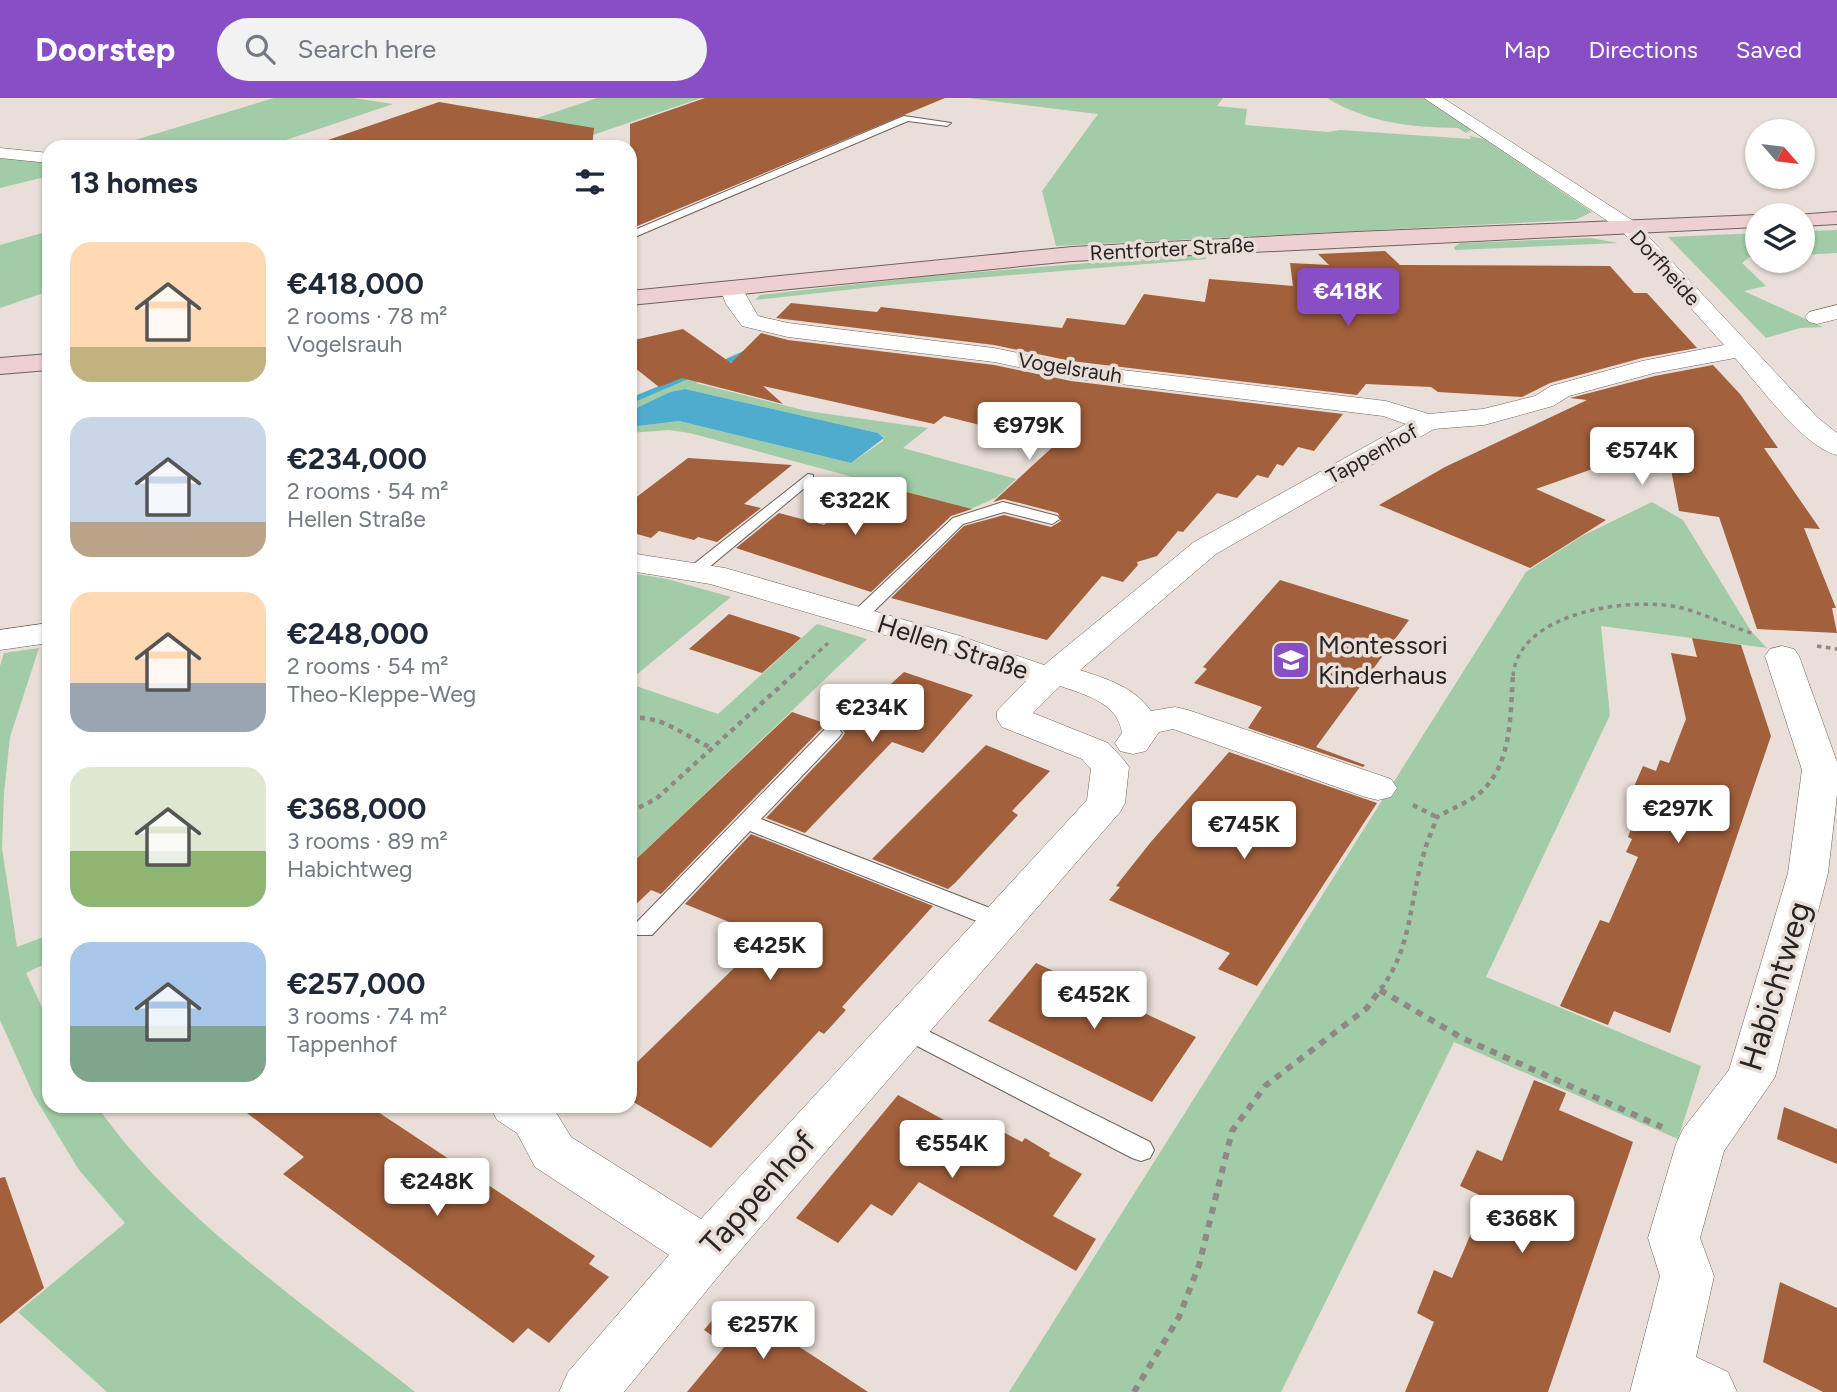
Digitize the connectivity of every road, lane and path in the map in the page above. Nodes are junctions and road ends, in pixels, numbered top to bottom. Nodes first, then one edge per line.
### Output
1 (1432, 98) edge
2 (947, 123) dead end
3 (0, 153) edge
4 (42, 157) edge
5 (1837, 219) edge
6 (1815, 220) edge
7 (1745, 221) edge
8 (1628, 226) junction
9 (637, 233) edge
10 (731, 288) junction
11 (637, 297) edge
12 (1739, 350) junction
13 (42, 363) edge
14 (1, 368) edge
15 (1429, 422) junction
16 (1837, 447) edge
17 (808, 478) dead end
18 (1052, 519) dead end
19 (637, 563) edge
20 (696, 570) junction
21 (858, 617) junction
22 (2, 633) edge
23 (42, 633) edge
24 (1786, 646) junction
25 (1837, 649) edge
26 (1052, 675) junction
27 (637, 716) edge
28 (1141, 724) junction
29 (832, 733) dead end
30 (713, 748) junction
31 (1110, 767) junction
32 (1378, 788) dead end
33 (637, 808) edge
34 (748, 822) junction
35 (1823, 875) edge
36 (1000, 921) junction
37 (644, 929) dead end
38 (1380, 990) junction
39 (904, 1028) junction
40 (525, 1113) edge
41 (1700, 1144) junction
42 (1141, 1150) dead end
43 (706, 1251) junction
44 (1677, 1385) edge
45 (587, 1392) edge
46 (1134, 1392) edge

1 - 8 street, Dorfheide
2 - 9 lane
3 - 4 street
5 - 6 main road
7 - 8 main road, Rentforter Straße
8 - 10 main road, Rentforter Straße
8 - 12 street, Dorfheide
10 - 11 main road, Rentforter Straße
10 - 15 street, Vogelsrauh
12 - 15 street, Tappenhof
12 - 16 street, Dorfheide
13 - 14 main road
15 - 26 street, Tappenhof
17 - 20 lane
18 - 21 lane, Hellen Straße
19 - 20 street, Hellen Straße
20 - 21 street, Hellen Straße
21 - 26 street, Hellen Straße
21 - 30 path
22 - 23 street
24 - 25 path
24 - 35 street, Habichtweg
24 - 38 path
26 - 28 street
26 - 31 street, Tappenhof
27 - 30 path
28 - 31 street
28 - 32 street
29 - 34 lane
30 - 33 path
31 - 36 street, Tappenhof
34 - 36 lane
34 - 37 lane
35 - 41 street, Habichtweg
36 - 39 street, Tappenhof
38 - 41 path
38 - 46 path
39 - 42 lane
39 - 43 street, Tappenhof
40 - 43 street
41 - 44 street, Habichtweg
43 - 45 street, Tappenhof

